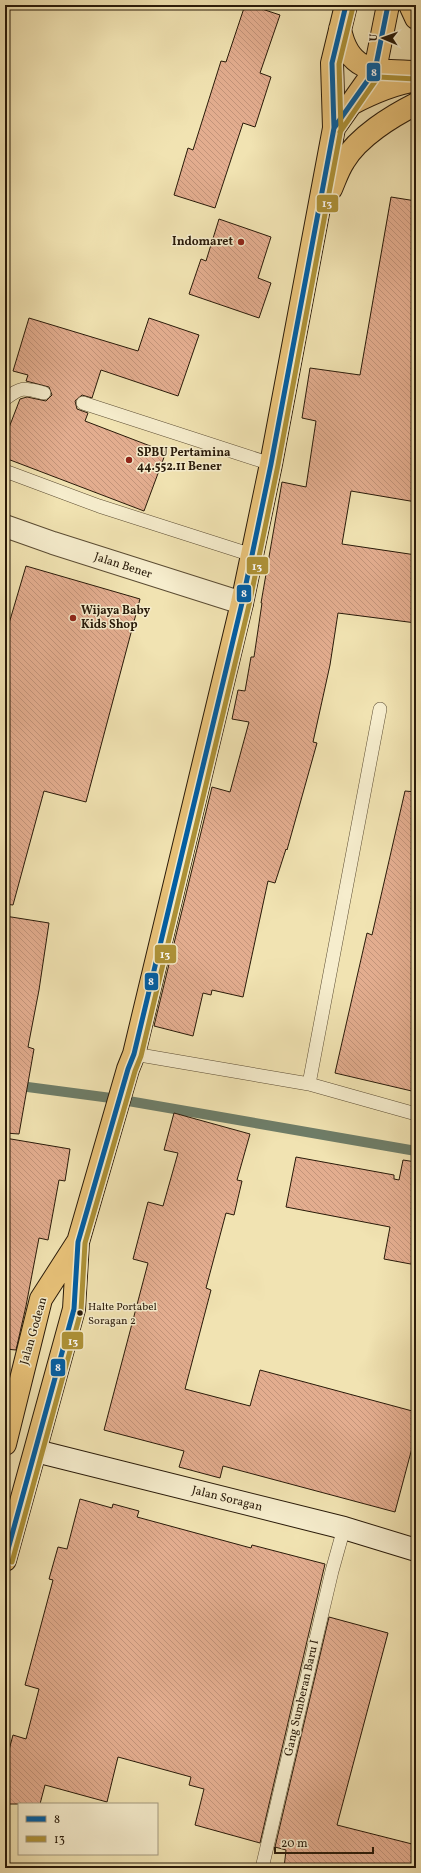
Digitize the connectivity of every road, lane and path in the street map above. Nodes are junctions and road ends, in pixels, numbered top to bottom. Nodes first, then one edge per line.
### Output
1 (346, 5) edge
2 (388, 5) edge
3 (410, 5) edge
4 (416, 18) edge
5 (340, 29) junction
6 (375, 70) junction
7 (416, 72) edge
8 (416, 80) edge
9 (416, 104) edge
10 (350, 105) junction
11 (333, 123) junction
12 (316, 223) junction
13 (44, 393) dead end
14 (5, 399) edge
15 (83, 403) dead end
16 (271, 464) junction
17 (5, 471) edge
18 (5, 526) edge
19 (252, 555) junction
20 (242, 603) junction
21 (380, 709) dead end
22 (131, 1062) junction
23 (309, 1084) junction
24 (416, 1114) edge
25 (78, 1242) junction
26 (5, 1443) edge
27 (36, 1451) junction
28 (344, 1528) junction
29 (416, 1550) edge
30 (5, 1560) edge
31 (262, 1868) edge

1 - 5 main road
2 - 6 main road
3 - 4 main road
5 - 6 main road
5 - 11 main road
6 - 7 main road
6 - 10 main road
8 - 10 main road
9 - 12 main road
10 - 11 main road
11 - 12 main road
12 - 16 main road
13 - 14 lane
15 - 16 lane
16 - 19 main road
17 - 19 lane
18 - 20 street, Jalan Bener
19 - 20 main road
20 - 22 main road
21 - 23 lane
22 - 23 lane
22 - 25 main road
23 - 24 lane
25 - 26 main road, Jalan Godean
25 - 27 main road
27 - 28 street, Jalan Soragan
27 - 30 main road
28 - 29 street, Jalan Soragan
28 - 31 lane, Gang Sumberan Baru I

